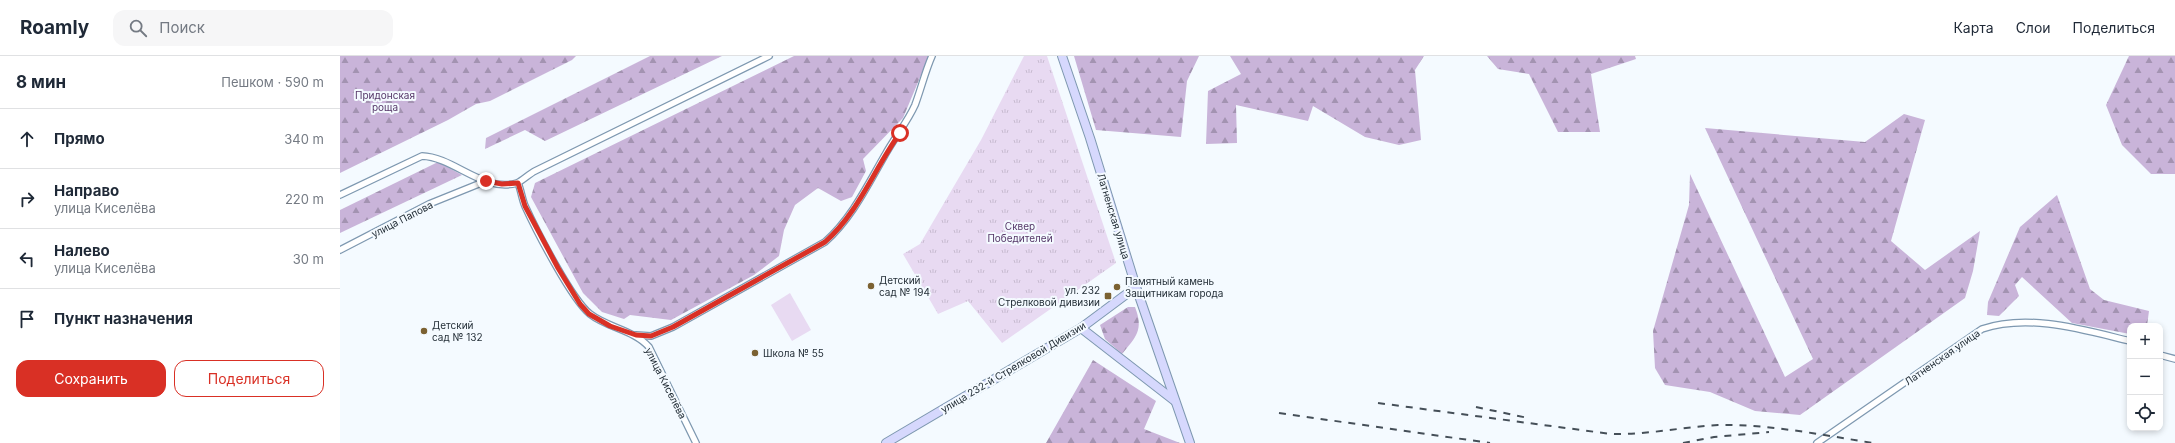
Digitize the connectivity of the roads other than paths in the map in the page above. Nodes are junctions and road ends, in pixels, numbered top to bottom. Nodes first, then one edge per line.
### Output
1 (769, 56) edge
2 (932, 56) edge
3 (1062, 56) edge
4 (486, 181) junction
5 (518, 183) junction
6 (340, 195) edge
7 (340, 250) edge
8 (1136, 287) junction
9 (1081, 328) junction
10 (636, 335) junction
11 (2127, 340) edge
12 (2163, 356) edge
13 (2175, 359) edge
14 (1176, 402) junction
15 (696, 443) edge
16 (886, 443) edge
17 (1190, 443) edge
18 (1817, 443) edge

1 - 5 street
2 - 10 street
3 - 8 street, Латненская улица
4 - 5 street
4 - 6 street
4 - 7 street, улица Папова
5 - 10 street, улица Киселёва
8 - 9 street, улица 232-й Стрелковой Дивизии
8 - 14 street, Латненская улица
9 - 14 street
9 - 16 street, улица 232-й Стрелковой Дивизии
10 - 15 street, улица Киселёва
11 - 18 street, Латненская улица
12 - 13 street
14 - 17 street, Латненская улица

